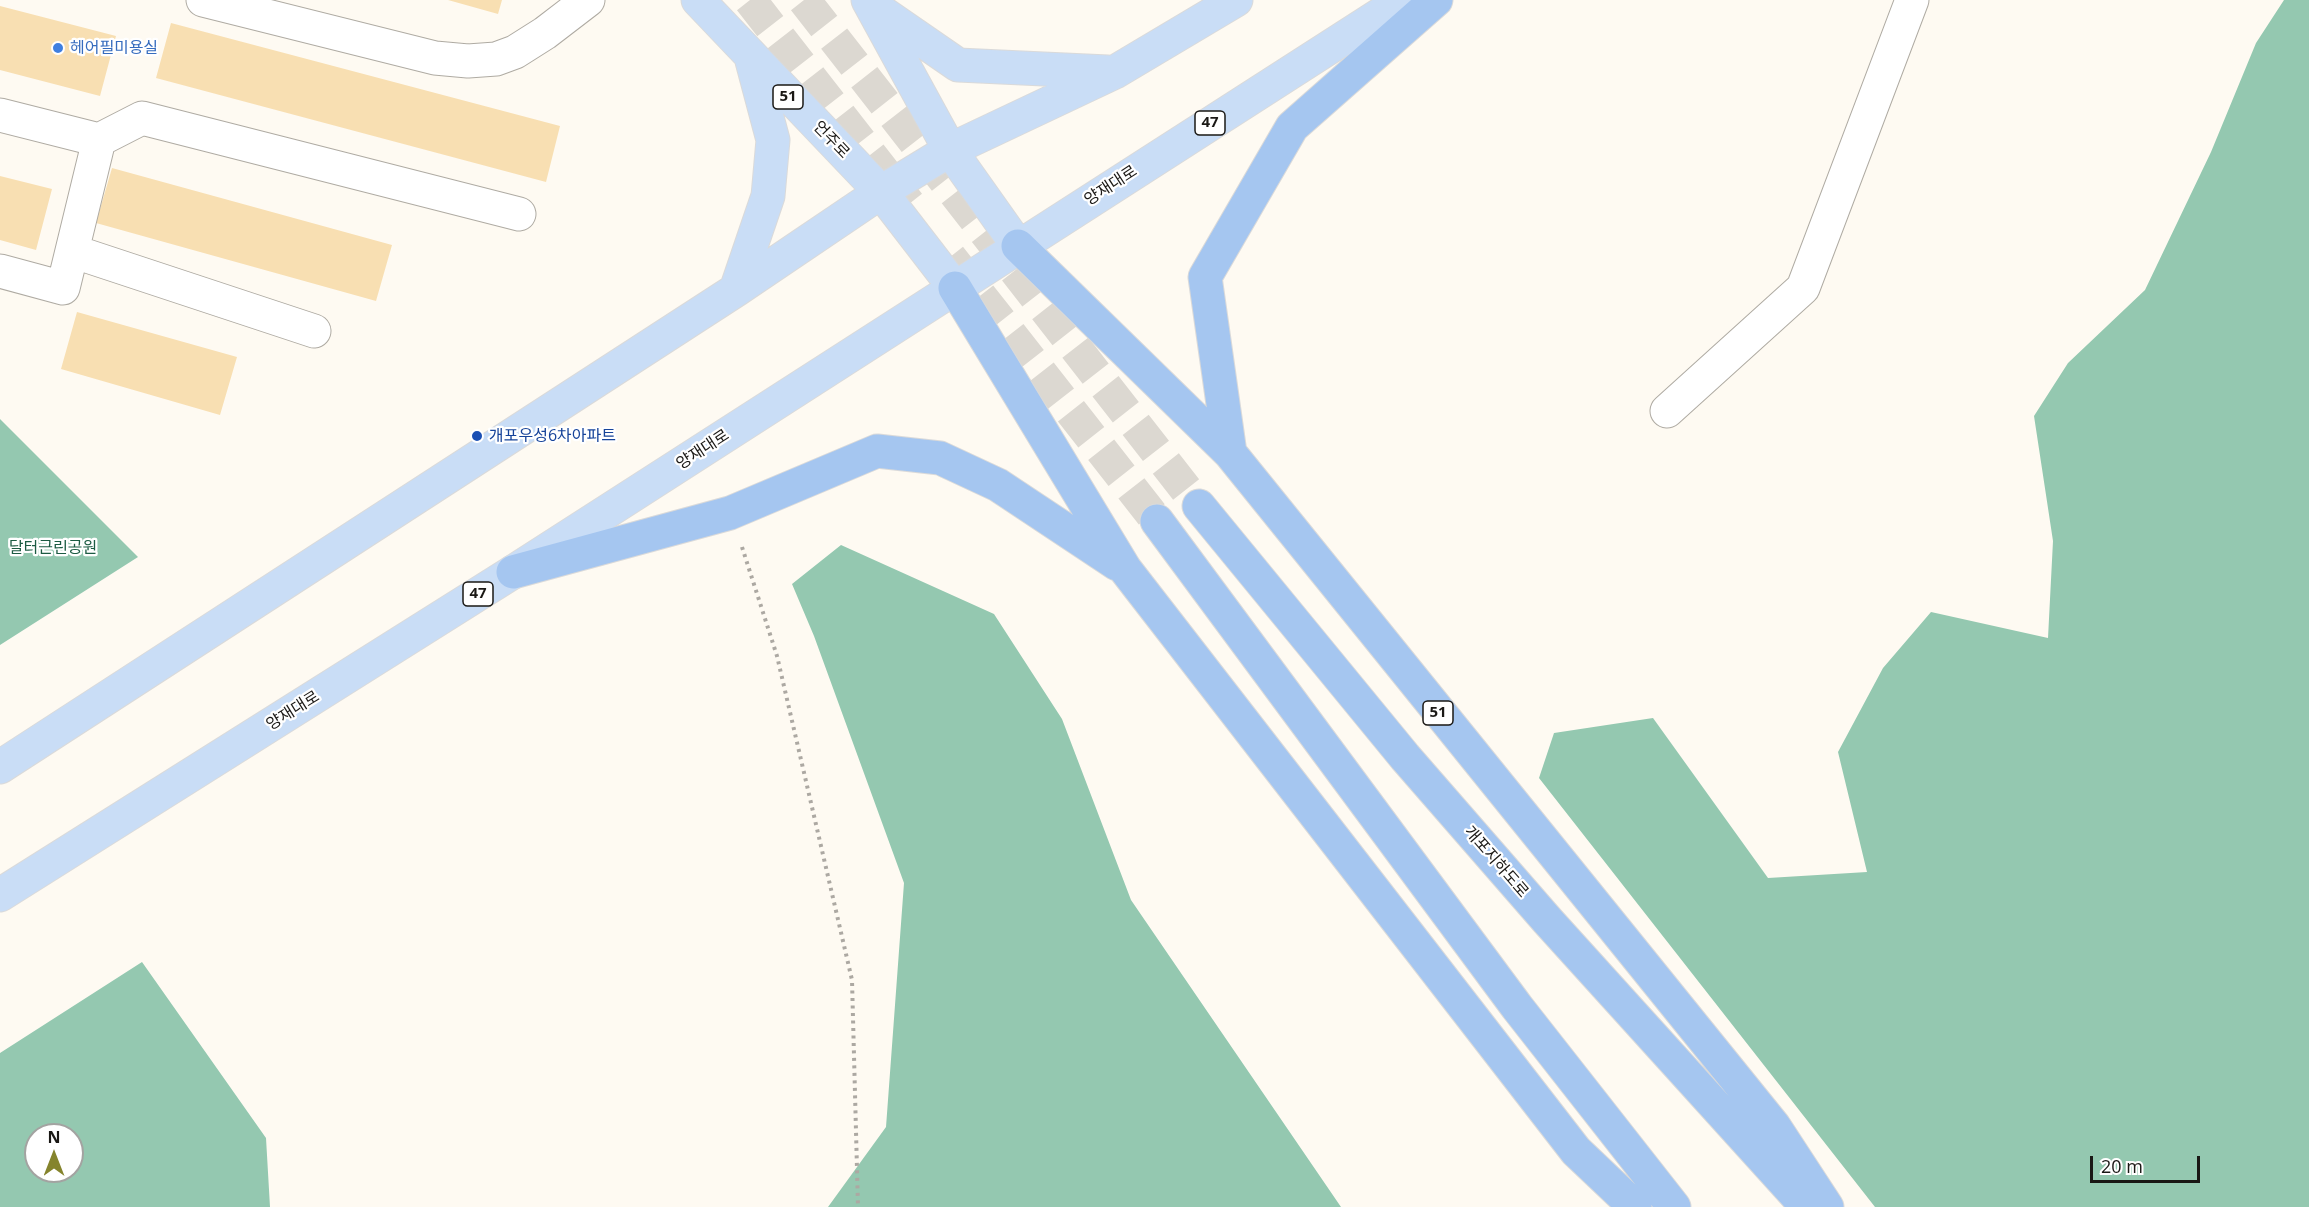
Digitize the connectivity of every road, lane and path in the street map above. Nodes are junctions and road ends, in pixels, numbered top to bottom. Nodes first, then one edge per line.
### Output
1 (203, 0) edge
2 (588, 0) edge
3 (698, 0) edge
4 (1236, 0) edge
5 (1403, 0) edge
6 (1436, 0) edge
7 (1912, 0) edge
8 (870, 3) edge
9 (752, 59) junction
10 (1115, 72) junction
11 (0, 115) edge
12 (99, 140) junction
13 (950, 150) junction
14 (880, 192) junction
15 (519, 214) dead end
16 (1018, 246) junction
17 (72, 251) junction
18 (0, 271) edge
19 (955, 288) junction
20 (736, 290) junction
21 (314, 331) dead end
22 (1667, 411) dead end
23 (1230, 453) junction
24 (1199, 506) tunnel mouth
25 (730, 513) junction
26 (1157, 521) tunnel mouth
27 (1125, 569) junction
28 (513, 572) junction
29 (0, 767) edge
30 (0, 896) edge
31 (858, 1207) edge
32 (1635, 1207) edge
33 (1674, 1207) edge
34 (1807, 1207) edge
35 (1827, 1207) edge

1 - 2 street
3 - 9 main road, 언주로 / 51
4 - 10 main road
5 - 16 main road, 양재대로 / 47
6 - 23 highway
7 - 22 street
8 - 10 main road
8 - 13 main road
9 - 14 main road, 언주로 / 51
9 - 20 main road
10 - 13 main road
11 - 12 street
12 - 15 street
12 - 17 street
13 - 14 main road
13 - 16 main road
14 - 19 main road, 언주로 / 51
14 - 20 main road
16 - 19 main road, 양재대로 / 47
16 - 23 highway, 51
17 - 18 street
17 - 21 street
19 - 27 highway, 51
19 - 28 main road, 양재대로 / 47
20 - 29 main road
23 - 35 highway, 51
24 - 34 highway, 개포지하도로
25 - 27 highway
25 - 28 highway
25 - 31 path
26 - 33 highway
27 - 32 highway, 51
28 - 30 main road, 양재대로 / 47

